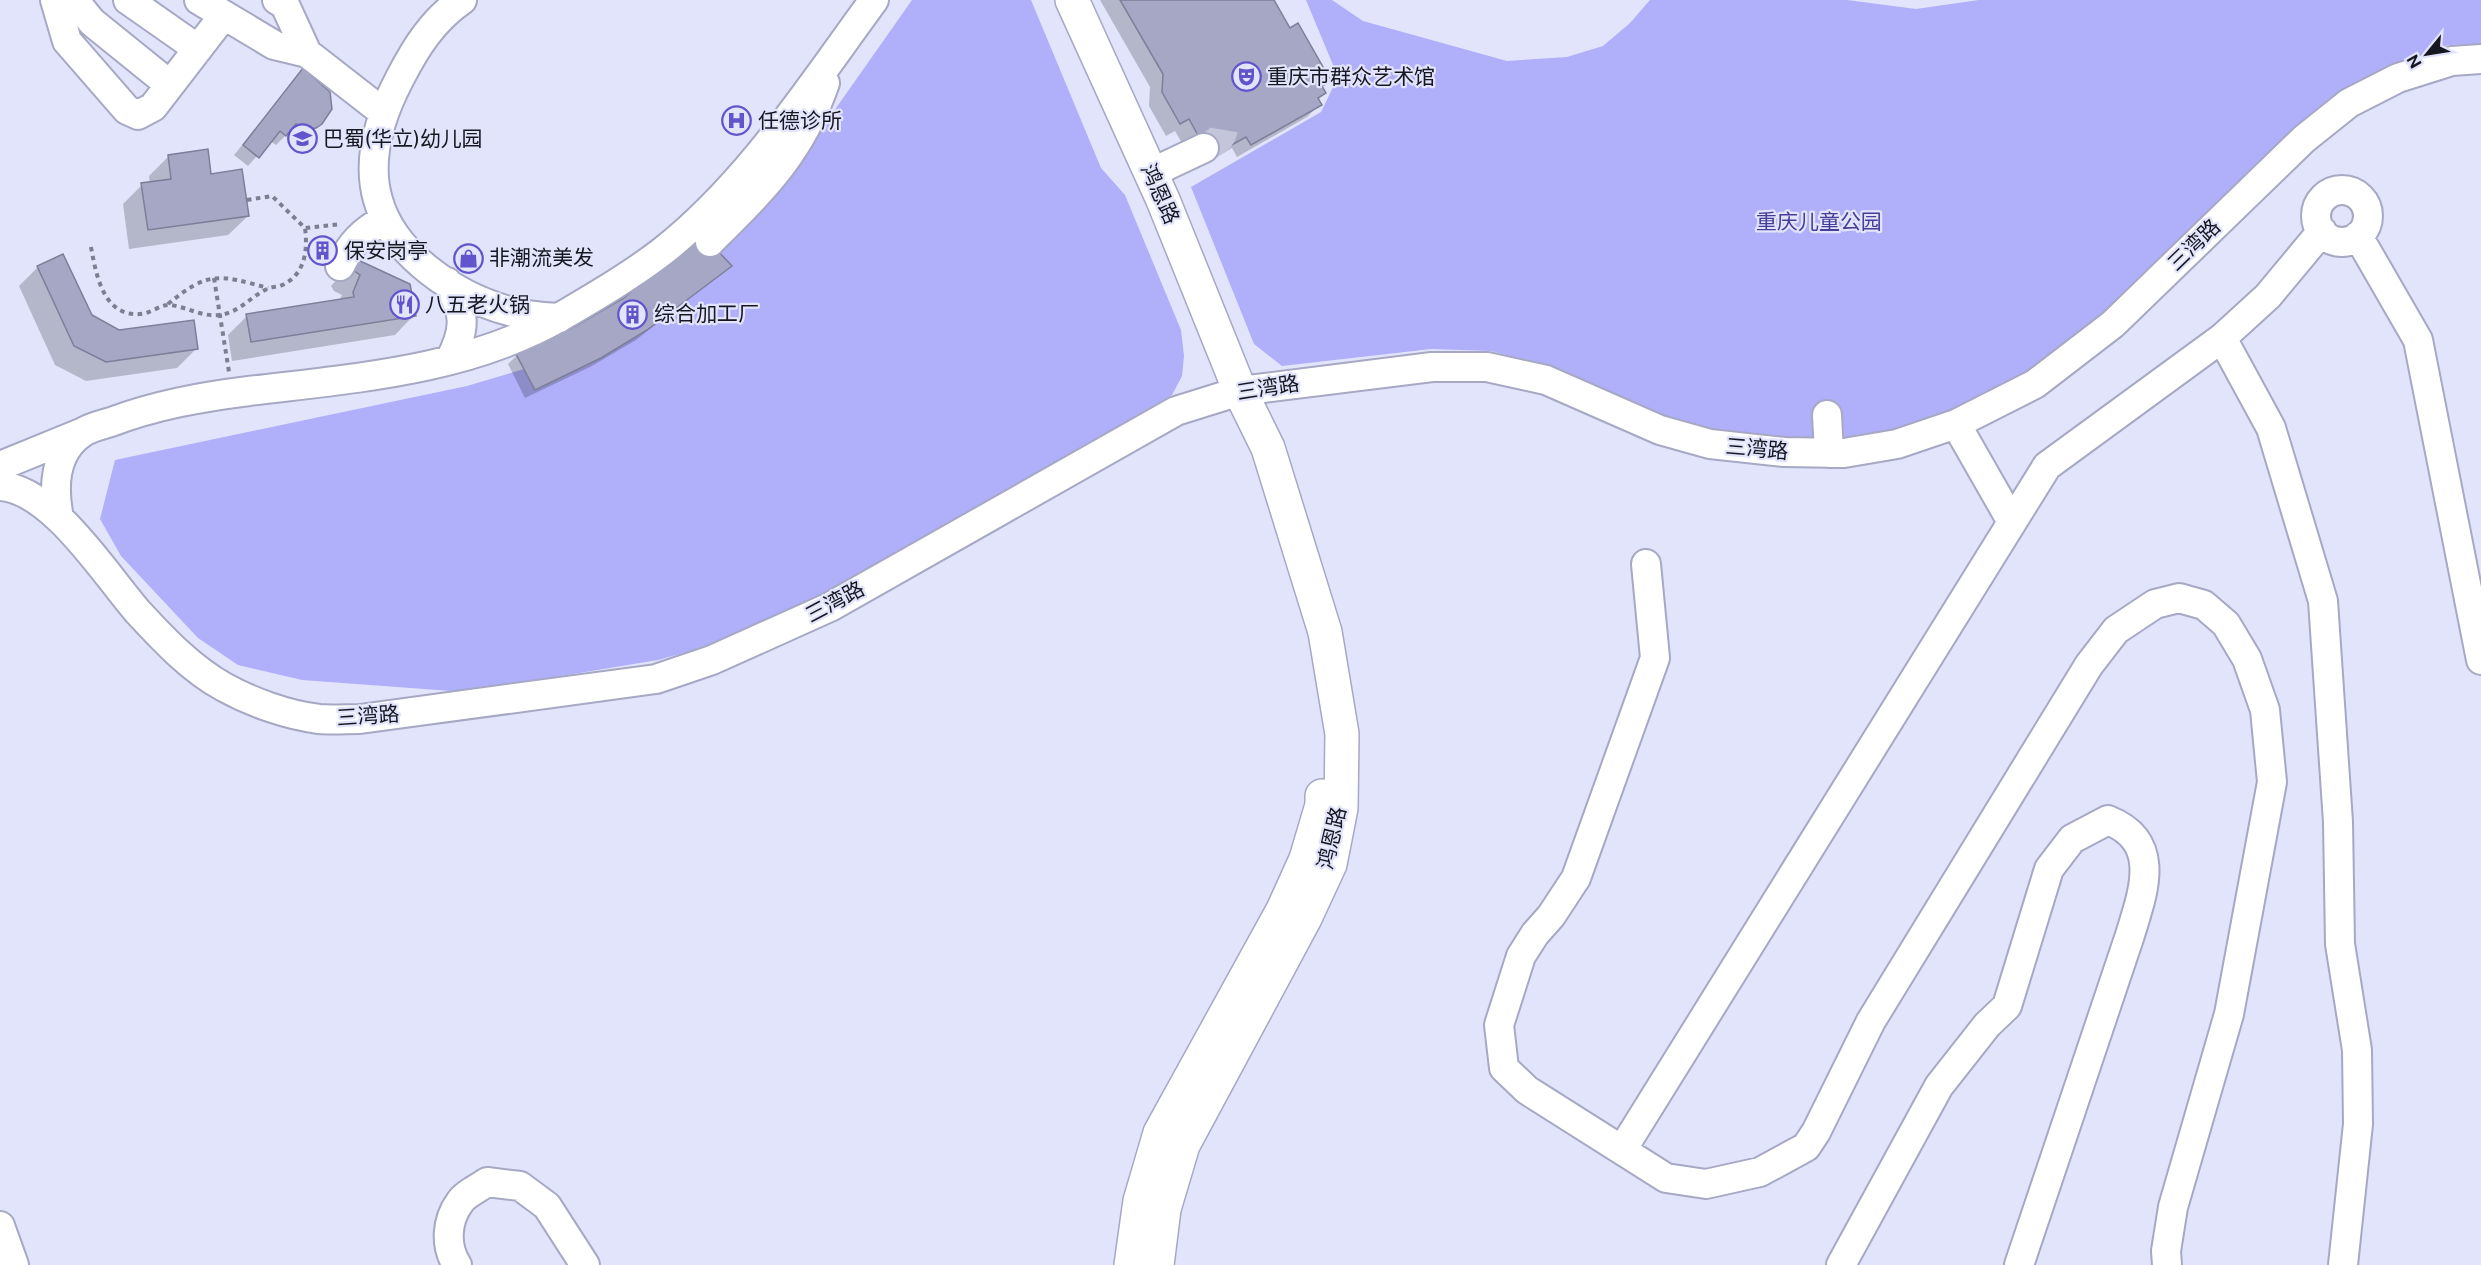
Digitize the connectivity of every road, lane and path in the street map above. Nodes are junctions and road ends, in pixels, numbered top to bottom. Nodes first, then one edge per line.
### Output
1 (56, 0) edge
2 (74, 0) edge
3 (128, 0) edge
4 (199, 0) edge
5 (277, 0) edge
6 (462, 0) edge
7 (874, 0) edge
8 (1072, 0) edge
9 (224, 15) junction
10 (198, 49) junction
11 (836, 52) junction
12 (307, 53) junction
13 (2481, 59) edge
14 (170, 85) junction
15 (384, 113) junction
16 (1204, 148) tunnel mouth
17 (1157, 186) junction
18 (247, 200) dead end
19 (385, 219) junction
20 (323, 226) dead end
21 (305, 228) junction
22 (2322, 231) junction
23 (2358, 236) junction
24 (710, 242) dead end
25 (91, 247) dead end
26 (340, 266) dead end
27 (214, 278) junction
28 (447, 282) junction
29 (268, 288) junction
30 (168, 304) junction
31 (220, 315) junction
32 (559, 318) junction
33 (2222, 338) junction
34 (225, 345) dead end
35 (450, 360) junction
36 (1240, 391) junction
37 (1827, 415) dead end
38 (1956, 424) junction
39 (83, 432) junction
40 (1829, 453) junction
41 (0, 466) edge
42 (0, 486) edge
43 (59, 518) junction
44 (2012, 522) junction
45 (1646, 564) dead end
46 (2481, 660) edge
47 (1622, 1150) junction
48 (0, 1226) edge
49 (14, 1265) edge
50 (457, 1265) edge
51 (585, 1265) edge
52 (1131, 1265) edge
53 (1157, 1265) edge
54 (1841, 1265) edge
55 (2019, 1265) edge
56 (2167, 1265) edge
57 (2343, 1265) edge

1 - 14 street
2 - 14 street
3 - 10 street
4 - 9 street
5 - 12 street
6 - 15 street
7 - 11 street
8 - 17 main road, 鸿恩路
9 - 10 street
9 - 12 street
10 - 14 street
11 - 24 street
11 - 32 street
12 - 15 street
13 - 38 street, 三湾路
15 - 19 street
16 - 17 street
17 - 36 main road, 鸿恩路
18 - 21 path
19 - 26 street
19 - 28 street
20 - 21 path
21 - 29 path
22 - 23 street
22 - 23 street
22 - 33 street
23 - 46 street
25 - 30 path
27 - 29 path
27 - 30 path
27 - 31 path
28 - 32 street
28 - 35 street
29 - 31 path
30 - 31 path
31 - 34 path
32 - 35 street
33 - 44 street
33 - 57 street
35 - 39 street
36 - 40 street, 三湾路
36 - 43 street, 三湾路
36 - 52 main road, 鸿恩路
36 - 53 main road, 鸿恩路
37 - 40 street
38 - 40 street, 三湾路
38 - 44 street
39 - 41 street
39 - 43 street
42 - 43 street, 三湾路
44 - 47 street
45 - 47 street
47 - 56 street
48 - 49 street
50 - 51 street
54 - 55 street

